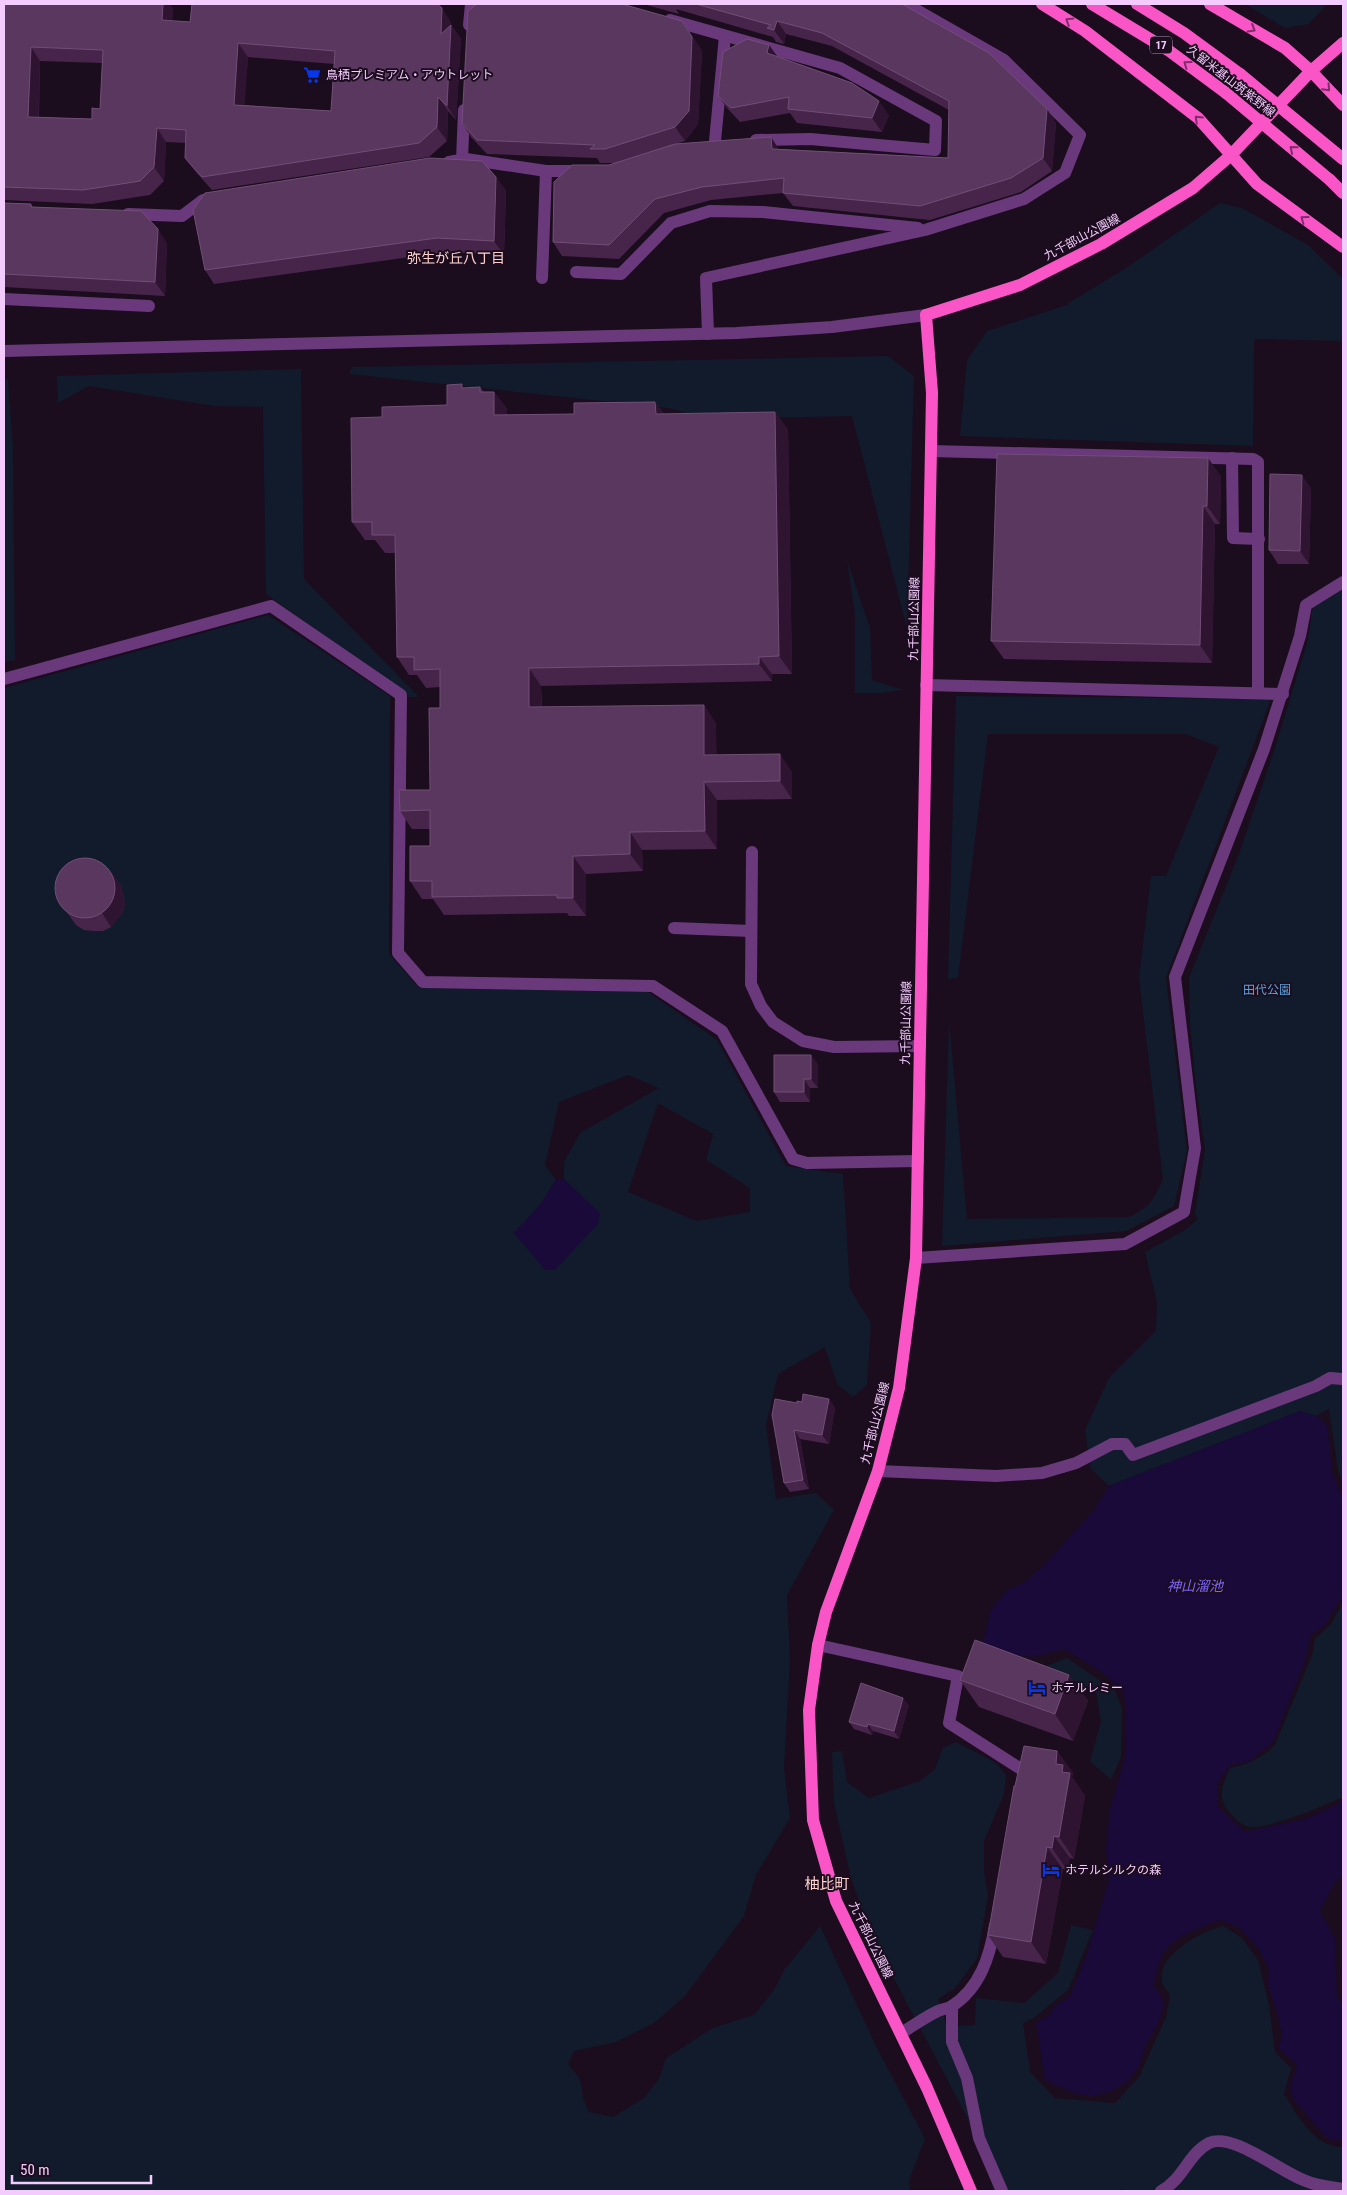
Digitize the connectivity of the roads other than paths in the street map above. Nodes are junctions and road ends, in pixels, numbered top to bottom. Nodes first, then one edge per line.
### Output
1 (471, 4) edge
2 (906, 4) edge
3 (1042, 4) edge
4 (1092, 4) edge
5 (1137, 4) edge
6 (1210, 4) edge
7 (658, 17) edge
8 (469, 33) edge
9 (725, 36) junction
10 (1343, 43) edge
11 (1311, 71) junction
12 (465, 101) edge
13 (1343, 106) edge
14 (744, 141) edge
15 (701, 144) edge
16 (1230, 156) junction
17 (1343, 159) edge
18 (462, 160) junction
19 (433, 164) edge
20 (546, 171) junction
21 (598, 171) edge
22 (1343, 193) edge
23 (222, 197) edge
24 (113, 213) edge
25 (928, 229) junction
26 (1343, 248) edge
27 (576, 272) dead end
28 (542, 278) dead end
29 (4, 299) edge
30 (149, 306) dead end
31 (926, 315) junction
32 (708, 334) junction
33 (4, 351) edge
34 (931, 451) junction
35 (1232, 458) junction
36 (1259, 539) junction
37 (1343, 582) edge
38 (4, 679) edge
39 (926, 686) junction
40 (1258, 693) junction
41 (1283, 694) junction
42 (752, 852) dead end
43 (674, 928) dead end
44 (751, 931) junction
45 (920, 1046) junction
46 (918, 1161) junction
47 (916, 1258) junction
48 (1343, 1379) edge
49 (878, 1472) junction
50 (818, 1645) junction
51 (1018, 1800) edge
52 (998, 1913) edge
53 (952, 2006) junction
54 (901, 2033) junction
55 (1343, 2189) edge
56 (971, 2191) edge
57 (1002, 2191) edge
58 (1161, 2191) edge

1 - 8 street
2 - 25 street
16 -> 3 main road
22 -> 4 main road, 久留米基山筑紫野線 / 17, bridge
5 - 17 main road, 久留米基山筑紫野線 / 17, bridge
6 -> 11 main road
7 - 9 street
9 - 14 street
9 - 15 street
10 - 11 main road, 九千部山公園線
11 -> 13 main road
11 - 16 main road, 九千部山公園線
12 - 18 street
26 -> 16 main road
16 - 31 main road, 九千部山公園線
18 - 19 street
18 - 20 street
20 - 21 street
20 - 28 street
23 - 24 street
25 - 27 street
25 - 32 street
29 - 30 street
31 - 32 street
31 - 34 main road, 九千部山公園線
32 - 33 street
34 - 35 street
34 - 39 main road, 九千部山公園線
35 - 36 street
35 - 36 street
36 - 40 street
37 - 41 street
38 - 46 street
39 - 40 street
39 - 45 main road, 九千部山公園線
40 - 41 street
41 - 47 street
42 - 44 street
43 - 44 street
44 - 45 street
45 - 46 main road, 九千部山公園線
46 - 47 main road, 九千部山公園線
47 - 49 main road, 九千部山公園線
48 - 49 street
49 - 50 main road, 九千部山公園線
50 - 51 street
50 - 54 main road, 九千部山公園線
52 - 53 street
53 - 54 street
53 - 57 street
54 - 56 main road, 九千部山公園線
55 - 58 street

